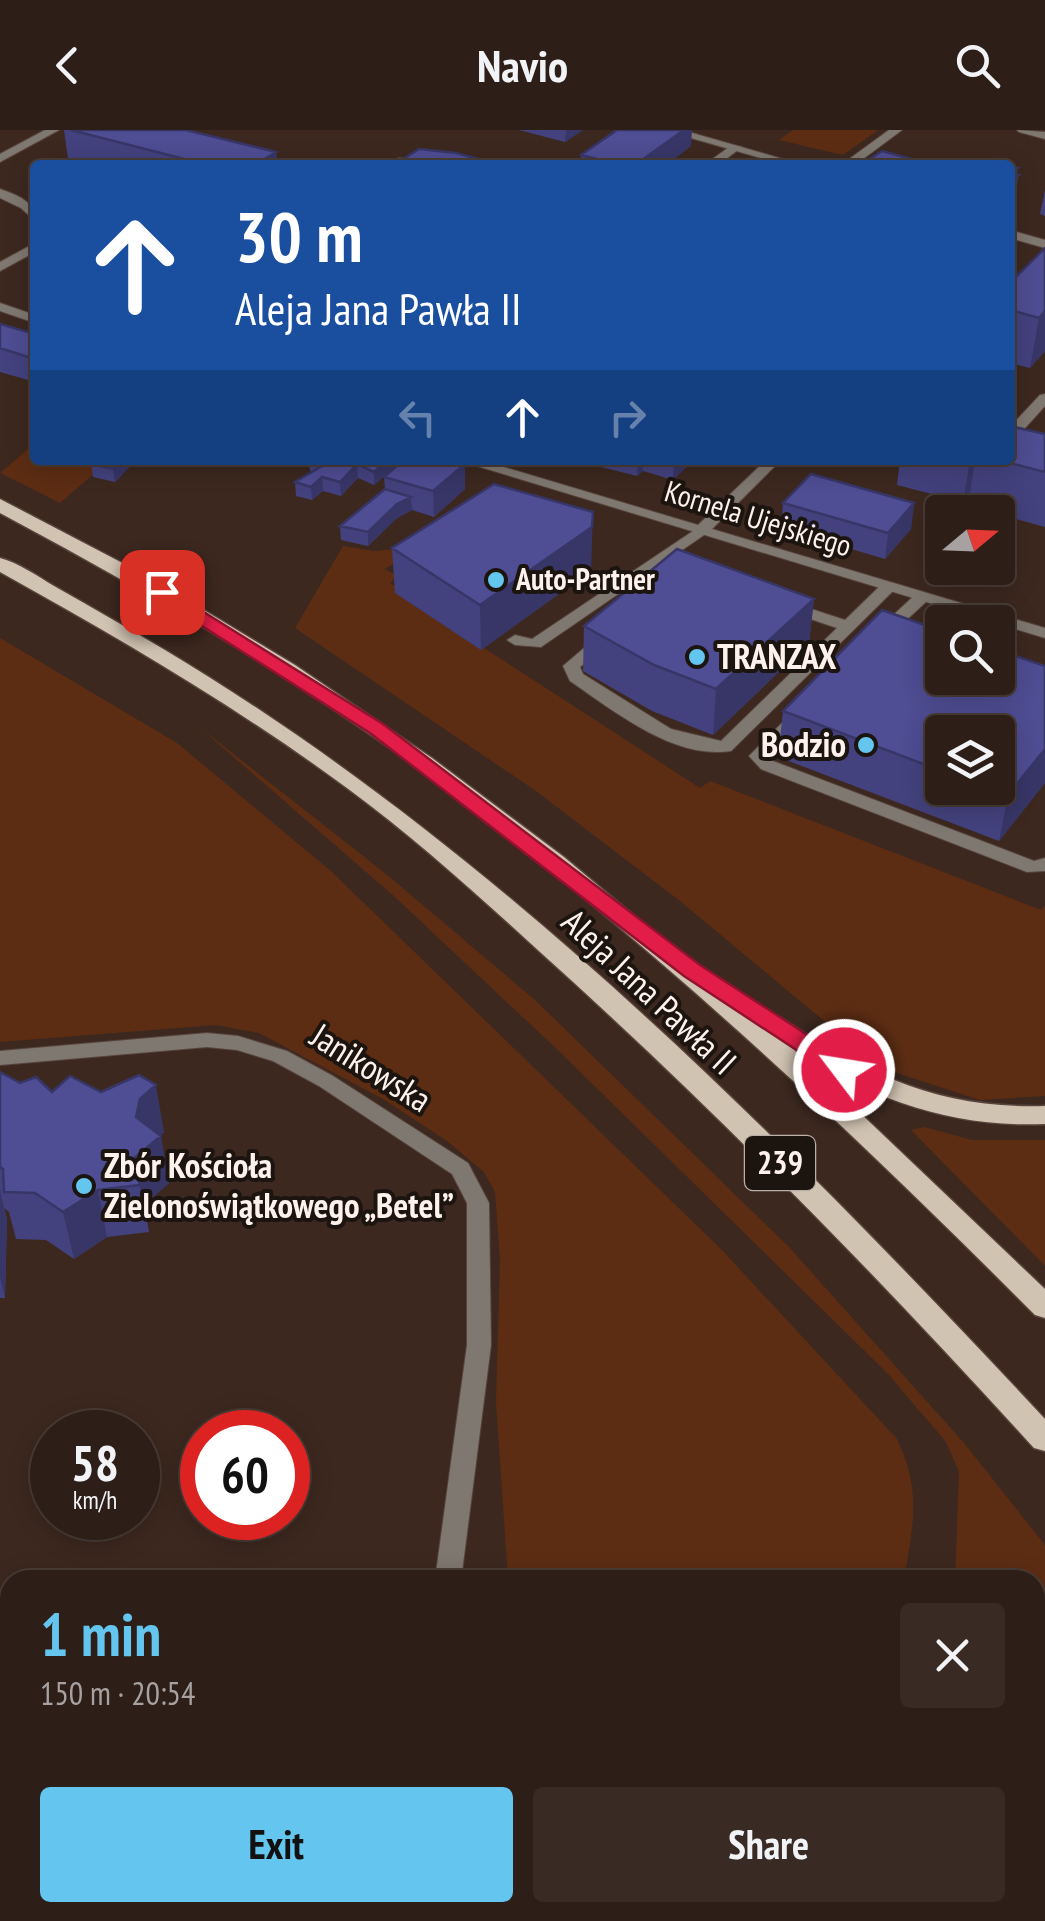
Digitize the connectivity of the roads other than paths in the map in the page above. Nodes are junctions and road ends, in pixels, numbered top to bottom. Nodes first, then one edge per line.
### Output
1 (53, 130) edge
2 (670, 130) edge
3 (896, 130) edge
4 (1024, 130) edge
5 (1045, 136) edge
6 (736, 146) junction
7 (0, 159) edge
8 (717, 160) edge
9 (782, 160) edge
10 (854, 160) edge
11 (0, 193) edge
12 (30, 211) edge
13 (1015, 235) edge
14 (1045, 244) edge
15 (30, 250) edge
16 (0, 267) edge
17 (0, 307) edge
18 (30, 317) edge
19 (1045, 398) edge
20 (1015, 431) edge
21 (481, 465) edge
22 (769, 465) edge
23 (0, 505) edge
24 (702, 530) junction
25 (0, 564) edge
26 (0, 581) edge
27 (886, 588) junction
28 (920, 598) junction
29 (771, 600) edge
30 (69, 602) junction
31 (778, 619) edge
32 (846, 626) junction
33 (616, 630) edge
34 (812, 632) edge
35 (1042, 633) edge
36 (515, 640) dead end
37 (878, 646) edge
38 (811, 704) edge
39 (1045, 864) edge
40 (692, 970) junction
41 (0, 1058) edge
42 (1045, 1115) edge
43 (1045, 1307) edge
44 (1045, 1438) edge
45 (449, 1570) edge

1 - 7 street
2 - 6 street
3 - 10 street
4 - 5 street
6 - 8 street
6 - 9 street
11 - 12 street
13 - 14 street
15 - 16 street
17 - 18 street
19 - 20 street
21 - 24 street, Kornela Ujejskiego
22 - 24 street
23 - 40 main road, Aleja Jana Pawła II / 239
24 - 27 street, Kornela Ujejskiego
24 - 36 street
25 - 30 main road, Aleja Jana Pawła II / 239
26 - 30 main road
27 - 28 street, Kornela Ujejskiego
27 - 32 street
28 - 35 street, Kornela Ujejskiego
28 - 37 street
29 - 32 street
30 - 44 main road, Aleja Jana Pawła II / 239
31 - 34 street
32 - 33 street
38 - 39 street
40 - 42 main road
40 - 43 main road, Aleja Jana Pawła II / 239
41 - 45 street, Janikowska

